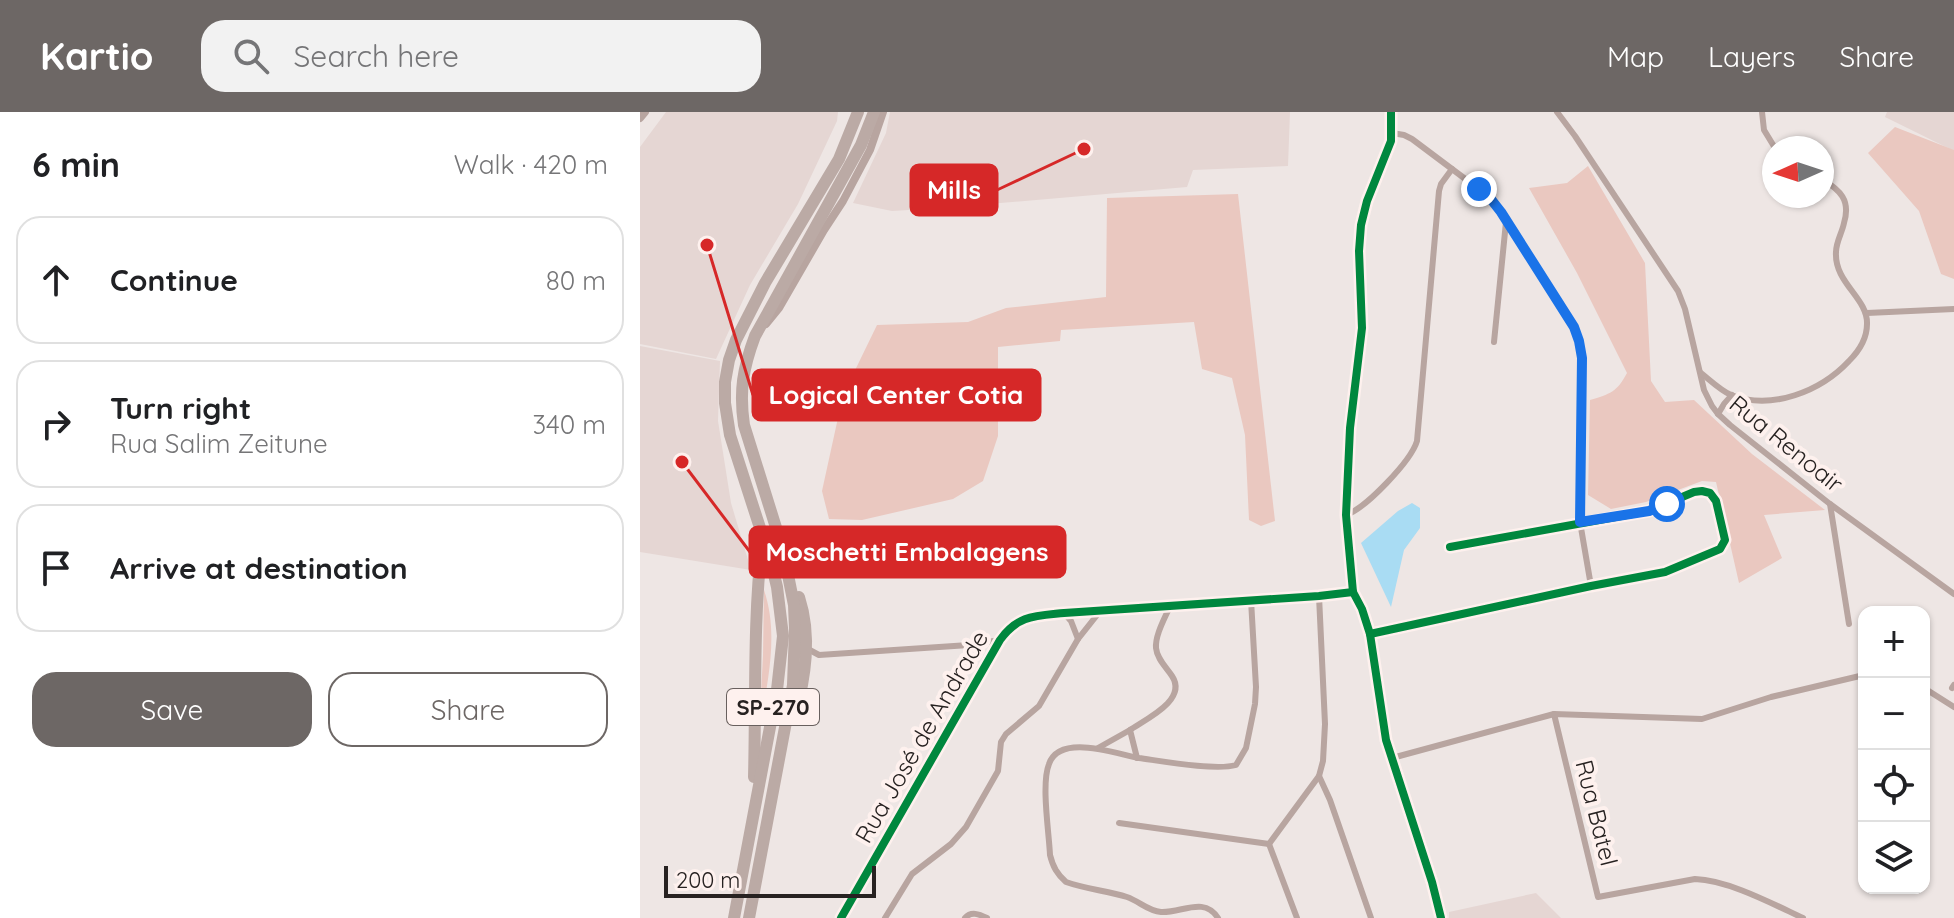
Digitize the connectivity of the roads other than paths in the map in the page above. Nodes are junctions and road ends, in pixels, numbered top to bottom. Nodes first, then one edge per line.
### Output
1 (645, 112) edge
2 (858, 112) edge
3 (874, 112) edge
4 (883, 112) edge
5 (1391, 112) edge
6 (1557, 112) edge
7 (1762, 112) edge
8 (640, 118) edge
9 (1392, 133) junction
10 (1768, 136) edge
11 (1452, 169) junction
12 (1834, 187) edge
13 (1506, 221) junction
14 (1954, 309) edge
15 (1867, 313) junction
16 (755, 336) junction
17 (1494, 342) dead end
18 (1700, 371) junction
19 (1732, 395) junction
20 (1718, 414) junction
21 (1830, 504) junction
22 (1346, 515) junction
23 (1580, 522) junction
24 (762, 535) junction
25 (1450, 547) dead end
26 (783, 550) junction
27 (1591, 586) junction
28 (1353, 592) junction
29 (1954, 594) edge
30 (1319, 596) junction
31 (1251, 600) junction
32 (1170, 606) junction
33 (1101, 610) junction
34 (1064, 613) junction
35 (1849, 624) dead end
36 (1370, 634) junction
37 (1078, 639) junction
38 (1000, 640) junction
39 (806, 648) junction
40 (819, 655) junction
41 (804, 672) junction
42 (1858, 676) edge
43 (1930, 692) edge
44 (1954, 707) edge
45 (1554, 714) junction
46 (1130, 730) junction
47 (1097, 748) junction
48 (1137, 758) junction
49 (1392, 758) junction
50 (1319, 776) junction
51 (775, 781) junction
52 (752, 816) junction
53 (1119, 823) dead end
54 (1269, 844) junction
55 (845, 916) edge
56 (734, 918) edge
57 (749, 918) edge
58 (885, 918) edge
59 (965, 918) edge
60 (987, 918) edge
61 (1218, 918) edge
62 (1297, 918) edge
63 (1371, 918) edge
64 (1441, 918) edge
65 (1803, 918) edge

1 - 8 street
2 - 24 highway, SP-270
3 - 16 highway, SP-270
4 - 16 street
5 - 9 street
6 - 18 street, Rua Renoair
7 - 10 street
9 - 11 street
9 - 22 street
11 - 13 street
11 - 22 street
12 - 15 street
13 - 17 street
13 - 23 street
14 - 15 street
15 - 19 street
16 - 26 highway, SP-270
18 - 19 street
18 - 20 street, Rua Renoair
19 - 20 street
20 - 21 street, Rua Renoair
21 - 29 street, Rua Renoair
21 - 35 street
22 - 28 street
23 - 25 street
23 - 27 street
23 - 27 street
24 - 52 highway
24 - 52 highway, SP-270
26 - 39 highway
26 - 51 highway, SP-270
27 - 36 street
28 - 30 street, Rua José de Andrade
28 - 36 street
30 - 31 street, Rua José de Andrade
30 - 50 street
31 - 32 street, Rua José de Andrade
31 - 48 street
32 - 33 street, Rua José de Andrade
32 - 46 street
33 - 34 street, Rua José de Andrade
33 - 37 street
34 - 37 street
34 - 38 street, Rua José de Andrade
36 - 49 street
37 - 58 street
38 - 40 street
38 - 55 street, Rua José de Andrade
39 - 40 street
39 - 41 highway
40 - 41 street
41 - 51 highway
42 - 45 street
43 - 44 street
45 - 49 street
45 - 65 street, Rua Batel
46 - 47 street
46 - 48 street
47 - 48 street
47 - 61 street
49 - 64 street
50 - 54 street
50 - 63 street
51 - 57 highway, SP-270
52 - 56 highway, SP-270
53 - 54 street
54 - 62 street
59 - 60 street

